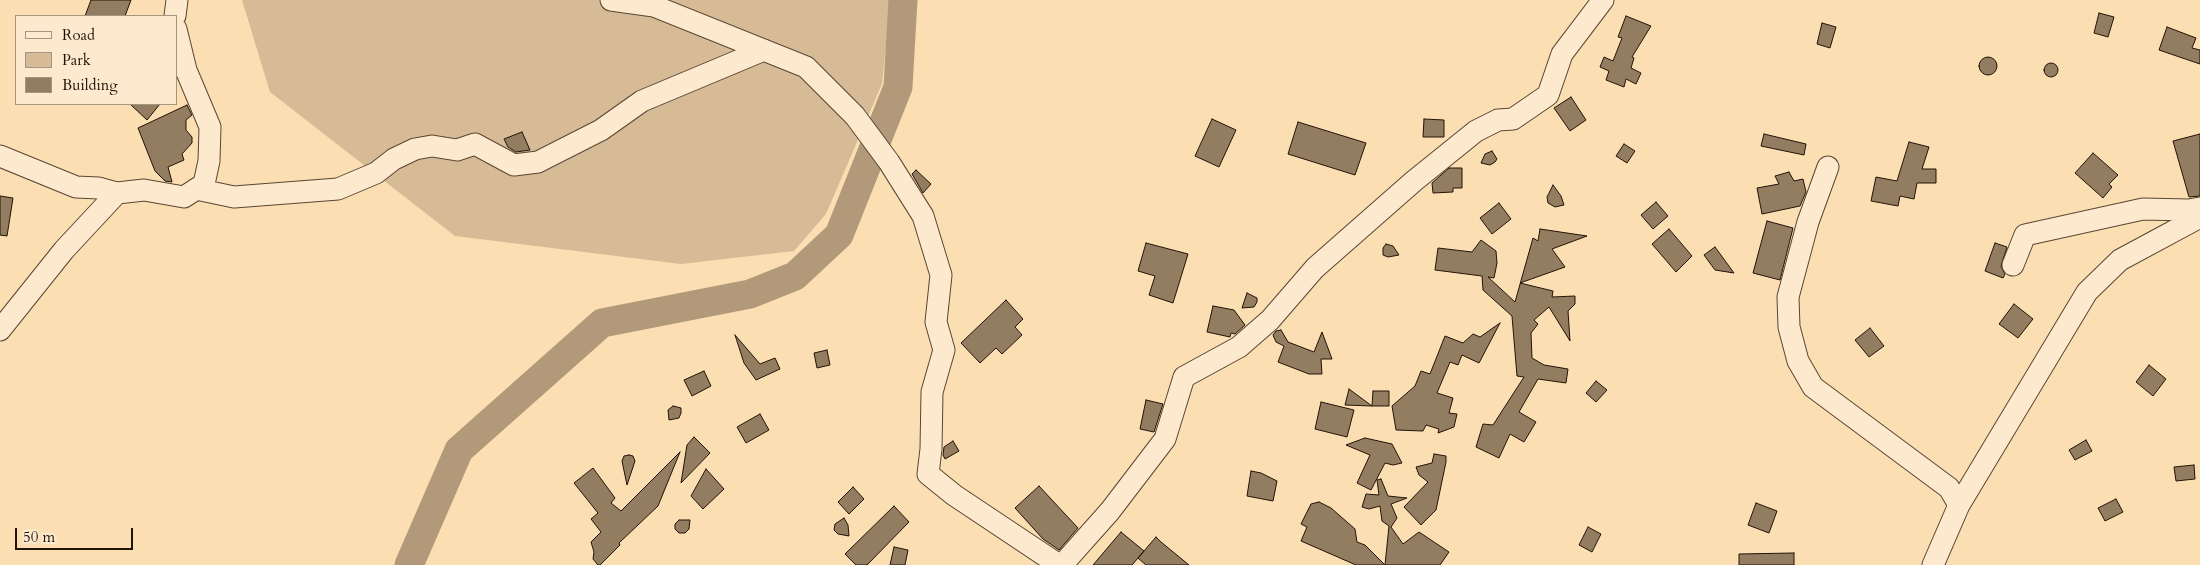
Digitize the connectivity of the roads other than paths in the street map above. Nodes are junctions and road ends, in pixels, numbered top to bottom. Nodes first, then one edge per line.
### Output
1 (177, 0) edge
2 (611, 0) edge
3 (1604, 0) edge
4 (175, 15) edge
5 (178, 37) edge
6 (764, 50) junction
7 (0, 156) edge
8 (1828, 167) dead end
9 (196, 188) junction
10 (117, 193) junction
11 (2200, 208) edge
12 (2200, 217) edge
13 (2013, 266) dead end
14 (0, 330) edge
15 (1959, 505) junction
16 (1060, 565) edge
17 (1933, 565) edge

1 - 4 street
2 - 6 street
3 - 16 street
5 - 9 street
6 - 9 street
6 - 16 street
7 - 10 street
8 - 15 street
9 - 10 street
10 - 14 street
11 - 13 street
12 - 15 street
15 - 17 street

